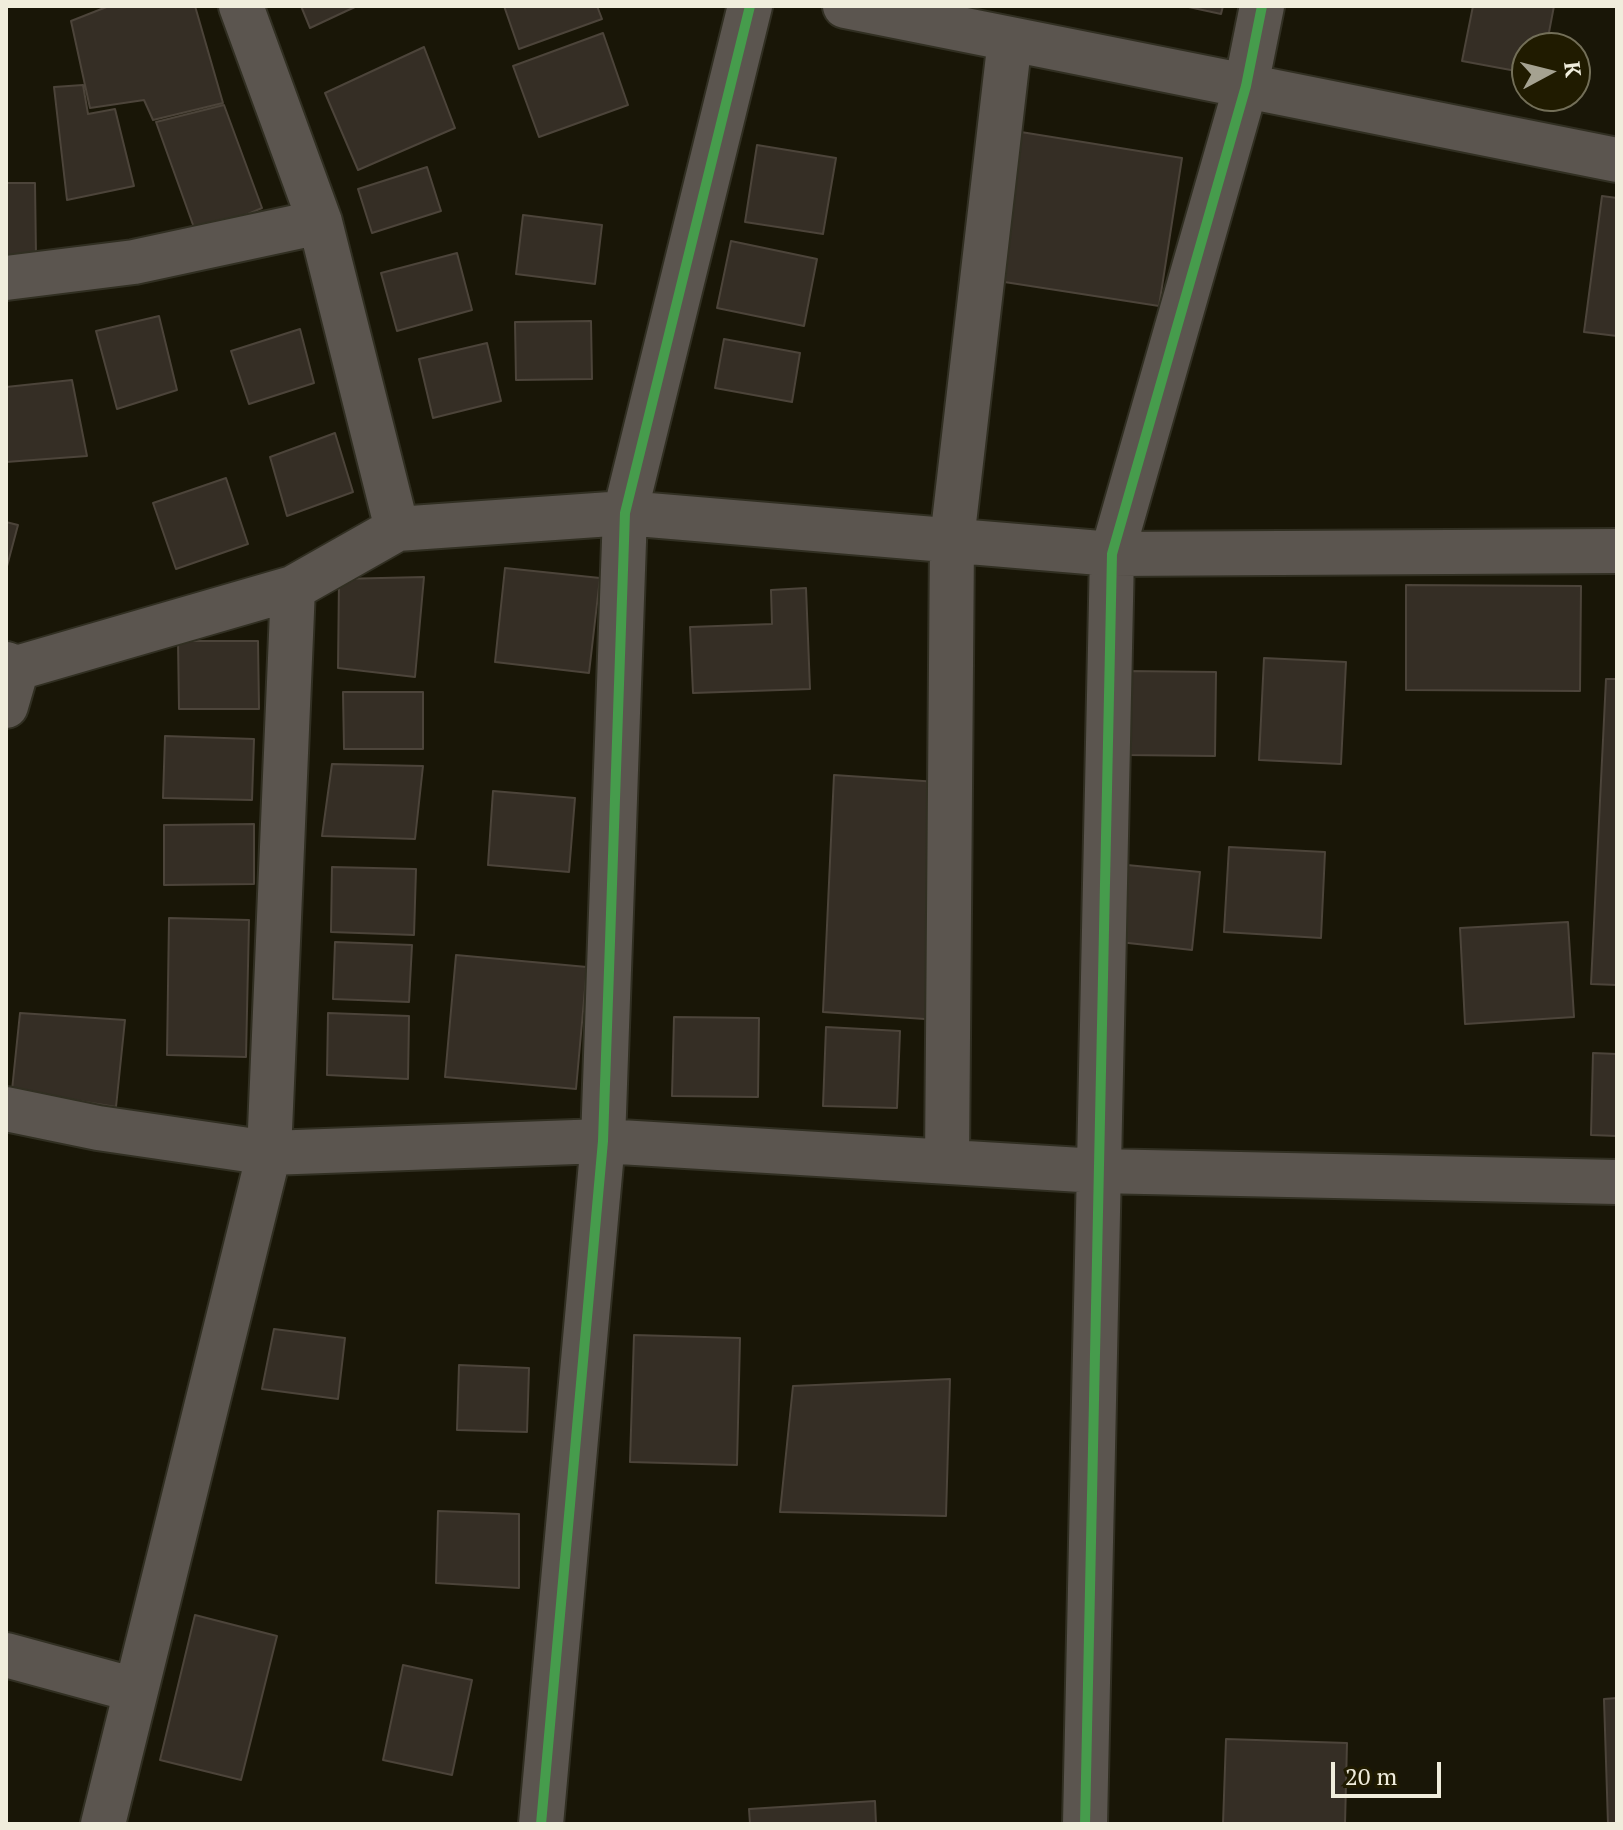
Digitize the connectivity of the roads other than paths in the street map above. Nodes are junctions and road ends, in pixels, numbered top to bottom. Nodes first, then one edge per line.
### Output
1 (241, 6) edge
2 (750, 6) edge
3 (845, 6) edge
4 (1262, 6) edge
5 (1010, 39) junction
6 (1246, 86) junction
7 (1617, 160) edge
8 (320, 222) junction
9 (6, 278) edge
10 (625, 513) junction
11 (397, 529) junction
12 (952, 540) junction
13 (1617, 551) edge
14 (1112, 554) junction
15 (293, 588) junction
16 (10, 679) edge
17 (6, 1109) edge
18 (603, 1141) junction
19 (269, 1153) junction
20 (947, 1162) junction
21 (1098, 1171) junction
22 (1617, 1182) edge
23 (6, 1655) edge
24 (135, 1690) junction
25 (103, 1824) edge
26 (541, 1824) edge
27 (1085, 1824) edge

1 - 8 street
2 - 10 street
3 - 5 street
4 - 6 street
5 - 6 street
5 - 12 street
6 - 7 street
6 - 14 street
8 - 9 street
8 - 11 street
10 - 11 street
10 - 12 street
10 - 18 street
11 - 15 street
12 - 14 street
12 - 20 street
13 - 14 street
14 - 21 street
15 - 16 street
15 - 19 street
17 - 19 street
18 - 19 street
18 - 20 street
18 - 26 street
19 - 24 street
20 - 21 street
21 - 22 street
21 - 27 street
23 - 24 street
24 - 25 street

